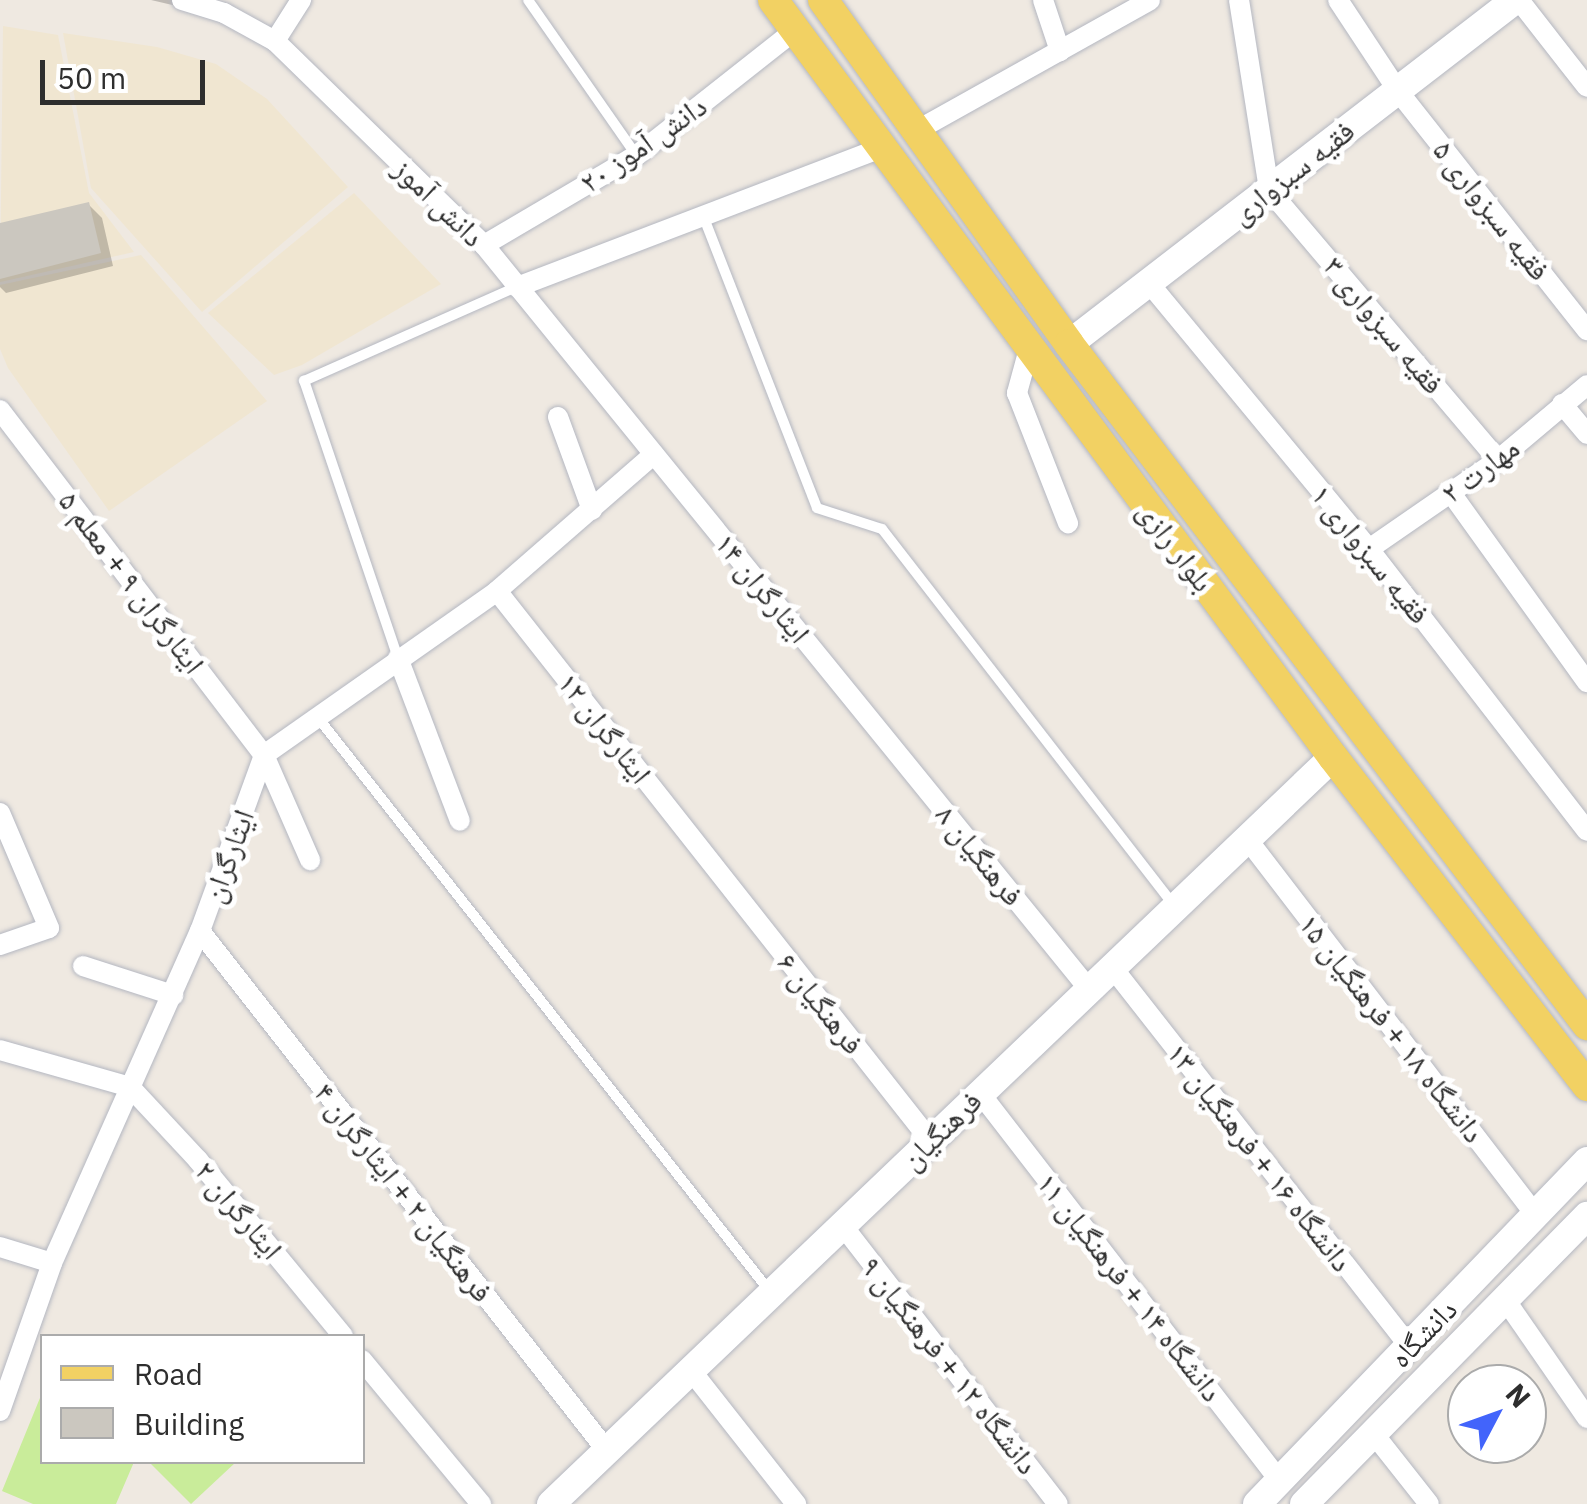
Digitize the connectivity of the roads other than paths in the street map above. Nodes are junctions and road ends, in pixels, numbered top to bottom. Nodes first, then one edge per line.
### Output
1 (182, 0) edge
2 (300, 0) edge
3 (528, 0) edge
4 (773, 0) edge
5 (822, 0) edge
6 (1043, 0) edge
7 (1150, 0) edge
8 (1239, 0) edge
9 (1338, 0) edge
10 (1517, 0) edge
11 (794, 31) junction
12 (276, 40) junction
13 (1060, 51) junction
14 (1587, 86) edge
15 (1398, 91) junction
16 (916, 131) junction
17 (879, 148) junction
18 (637, 155) junction
19 (1269, 190) junction
20 (704, 218) junction
21 (484, 245) junction
22 (1149, 283) junction
23 (517, 286) junction
24 (1587, 330) edge
25 (1070, 344) junction
26 (1029, 350) junction
27 (1587, 385) edge
28 (1562, 404) junction
29 (0, 410) edge
30 (558, 417) dead end
31 (1587, 434) edge
32 (654, 454) junction
33 (1498, 460) junction
34 (1451, 493) junction
35 (592, 510) junction
36 (1068, 523) dead end
37 (1369, 549) junction
38 (497, 591) junction
39 (398, 658) junction
40 (1587, 682) edge
41 (319, 719) junction
42 (872, 722) joint
43 (264, 756) junction
44 (1333, 757) junction
45 (0, 812) edge
46 (460, 821) dead end
47 (1587, 830) edge
48 (1248, 840) junction
49 (310, 860) dead end
50 (713, 866) joint
51 (1174, 907) junction
52 (200, 931) junction
53 (0, 945) edge
54 (83, 966) dead end
55 (1112, 967) junction
56 (1088, 988) junction
57 (173, 996) junction
58 (1584, 1022) edge
59 (1554, 1040) junction
60 (0, 1050) edge
61 (1587, 1086) edge
62 (130, 1087) junction
63 (980, 1093) junction
64 (930, 1140) junction
65 (1587, 1161) edge
66 (1537, 1216) junction
67 (1587, 1216) edge
68 (843, 1226) junction
69 (0, 1247) edge
70 (52, 1263) junction
71 (772, 1294) junction
72 (1504, 1298) junction
73 (1442, 1314) junction
74 (341, 1334) edge
75 (1463, 1339) junction
76 (1409, 1346) junction
77 (365, 1364) edge
78 (693, 1372) junction
79 (0, 1411) edge
80 (1587, 1418) edge
81 (1373, 1432) junction
82 (608, 1452) junction
83 (1279, 1480) junction
84 (481, 1504) edge
85 (551, 1504) edge
86 (796, 1504) edge
87 (1058, 1504) edge
88 (1257, 1504) edge
89 (1304, 1504) edge
90 (1429, 1504) edge

1 - 12 street, دانش آموز
2 - 12 street
3 - 18 lane
4 - 11 main road, بلوار رازی
5 - 16 main road, بلوار رازی
6 - 13 street
7 - 13 street
8 - 19 street
9 - 15 street, فقیه سبزواری ۵
10 - 14 street
10 - 15 street, فقیه سبزواری
11 - 17 main road, بلوار رازی
11 - 18 street, دانش آموز ۲۰
12 - 21 street, دانش آموز
13 - 16 street
15 - 19 street, فقیه سبزواری
15 - 24 street, فقیه سبزواری ۵
16 - 25 main road, بلوار رازی
17 - 20 street
17 - 26 main road, بلوار رازی
18 - 21 street, دانش آموز ۲۰
19 - 22 street, فقیه سبزواری
19 - 33 street, فقیه سبزواری ۳
20 - 23 street
20 - 51 lane
21 - 23 street, دانش آموز
22 - 25 street, فقیه سبزواری
22 - 37 street, فقیه سبزواری ۱
23 - 32 street, دانش آموز
23 - 39 lane
25 - 58 main road, بلوار رازی
26 - 36 street
26 - 44 main road, بلوار رازی
27 - 28 street, مهارت ۲
28 - 31 street
28 - 33 street, مهارت ۲
29 - 43 street, ایثارگران ۹ + معلم ۵
30 - 35 street
32 - 35 street
32 - 42 street, ایثارگران ۱۴
33 - 34 street, مهارت ۲
34 - 37 street, مهارت ۲
34 - 40 street
35 - 38 street
37 - 47 street, فقیه سبزواری ۱
38 - 39 street
38 - 50 street, ایثارگران ۱۲
39 - 41 street
39 - 46 street
41 - 43 street
41 - 71 lane
42 - 56 street, فرهنگیان ۸
43 - 49 street, ایثارگران ۹ + معلم ۵
43 - 52 street, ایثارگران
44 - 48 street, فرهنگیان
44 - 59 main road, بلوار رازی
45 - 53 street
48 - 51 street, فرهنگیان
48 - 66 street, دانشگاه ۱۸ + فرهنگیان ۱۵
50 - 64 street, فرهنگیان ۶
51 - 55 street, فرهنگیان
52 - 57 street, ایثارگران
52 - 82 street, فرهنگیان ۲ + ایثارگران ۴
54 - 57 street
55 - 56 street, فرهنگیان
55 - 76 street, دانشگاه ۱۶ + فرهنگیان ۱۳
56 - 63 street, فرهنگیان
57 - 62 street, ایثارگران
58 - 59 main road
59 - 61 main road, بلوار رازی
60 - 62 street
62 - 70 street, ایثارگران
62 - 74 street, ایثارگران ۲
63 - 64 street, فرهنگیان
63 - 83 street, دانشگاه ۱۴ + فرهنگیان ۱۱
64 - 68 street, فرهنگیان
65 - 66 street, دانشگاه
66 - 73 street, دانشگاه
67 - 72 street, دانشگاه
68 - 71 street, فرهنگیان
68 - 87 street, دانشگاه ۱۲ + فرهنگیان ۹
69 - 70 street
70 - 79 street, ایثارگران
71 - 78 street, فرهنگیان
72 - 75 street, دانشگاه
72 - 80 street
73 - 75 street
73 - 76 street, دانشگاه
75 - 81 street, دانشگاه
76 - 83 street, دانشگاه
77 - 84 street
78 - 82 street, فرهنگیان
78 - 86 street
81 - 89 street, دانشگاه
81 - 90 street
82 - 85 street, فرهنگیان
83 - 88 street, دانشگاه

